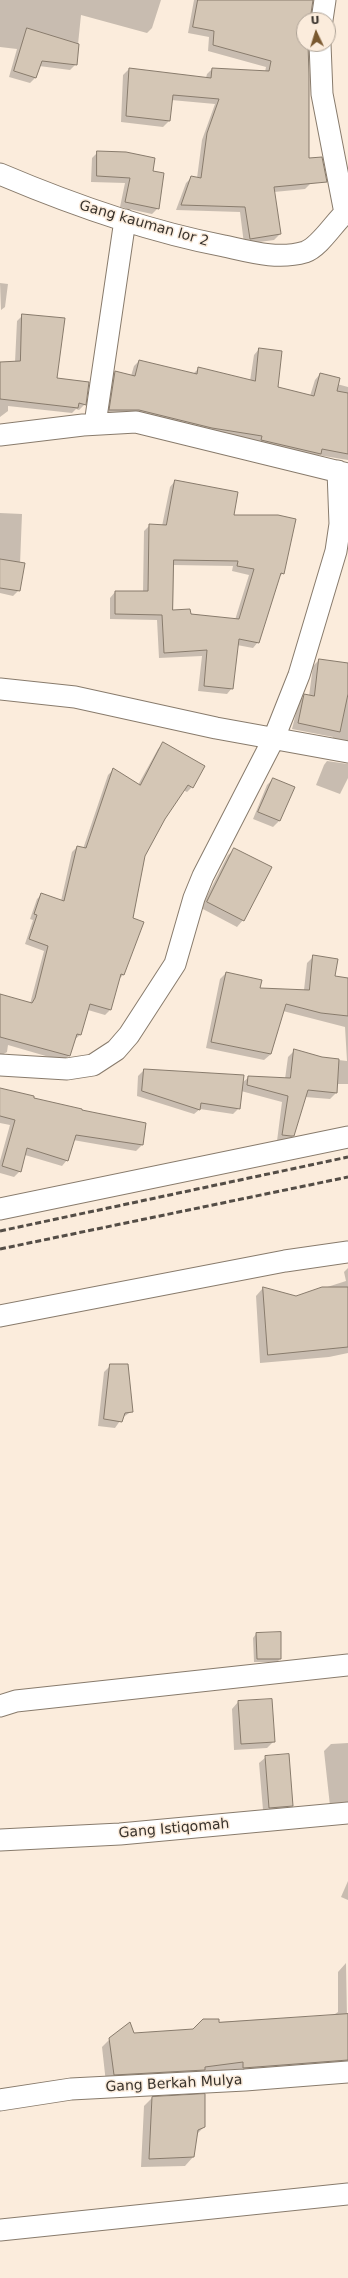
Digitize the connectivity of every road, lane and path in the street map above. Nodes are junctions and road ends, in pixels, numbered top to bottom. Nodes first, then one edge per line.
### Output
1 (325, 0) edge
2 (323, 12) edge
3 (320, 52) edge
4 (0, 174) edge
5 (346, 211) edge
6 (125, 220) junction
7 (95, 424) junction
8 (0, 435) edge
9 (343, 472) edge
10 (0, 689) edge
11 (274, 738) junction
12 (348, 752) edge
13 (0, 1065) edge
14 (348, 1136) edge
15 (0, 1209) edge
16 (348, 1252) edge
17 (0, 1316) edge
18 (348, 1665) edge
19 (0, 1706) edge
20 (348, 1813) edge
21 (0, 1840) edge
22 (348, 2072) edge
23 (0, 2100) edge
24 (348, 2194) edge
25 (0, 2230) edge

1 - 2 street
3 - 5 street
4 - 6 street, Gang kauman lor 2
5 - 6 street, Gang kauman lor 2
6 - 7 street
7 - 8 street
7 - 9 street
9 - 11 street
10 - 11 street
11 - 12 street
11 - 13 street
14 - 15 street
16 - 17 street
18 - 19 street
20 - 21 street, Gang Istiqomah
22 - 23 street, Gang Berkah Mulya
24 - 25 street

